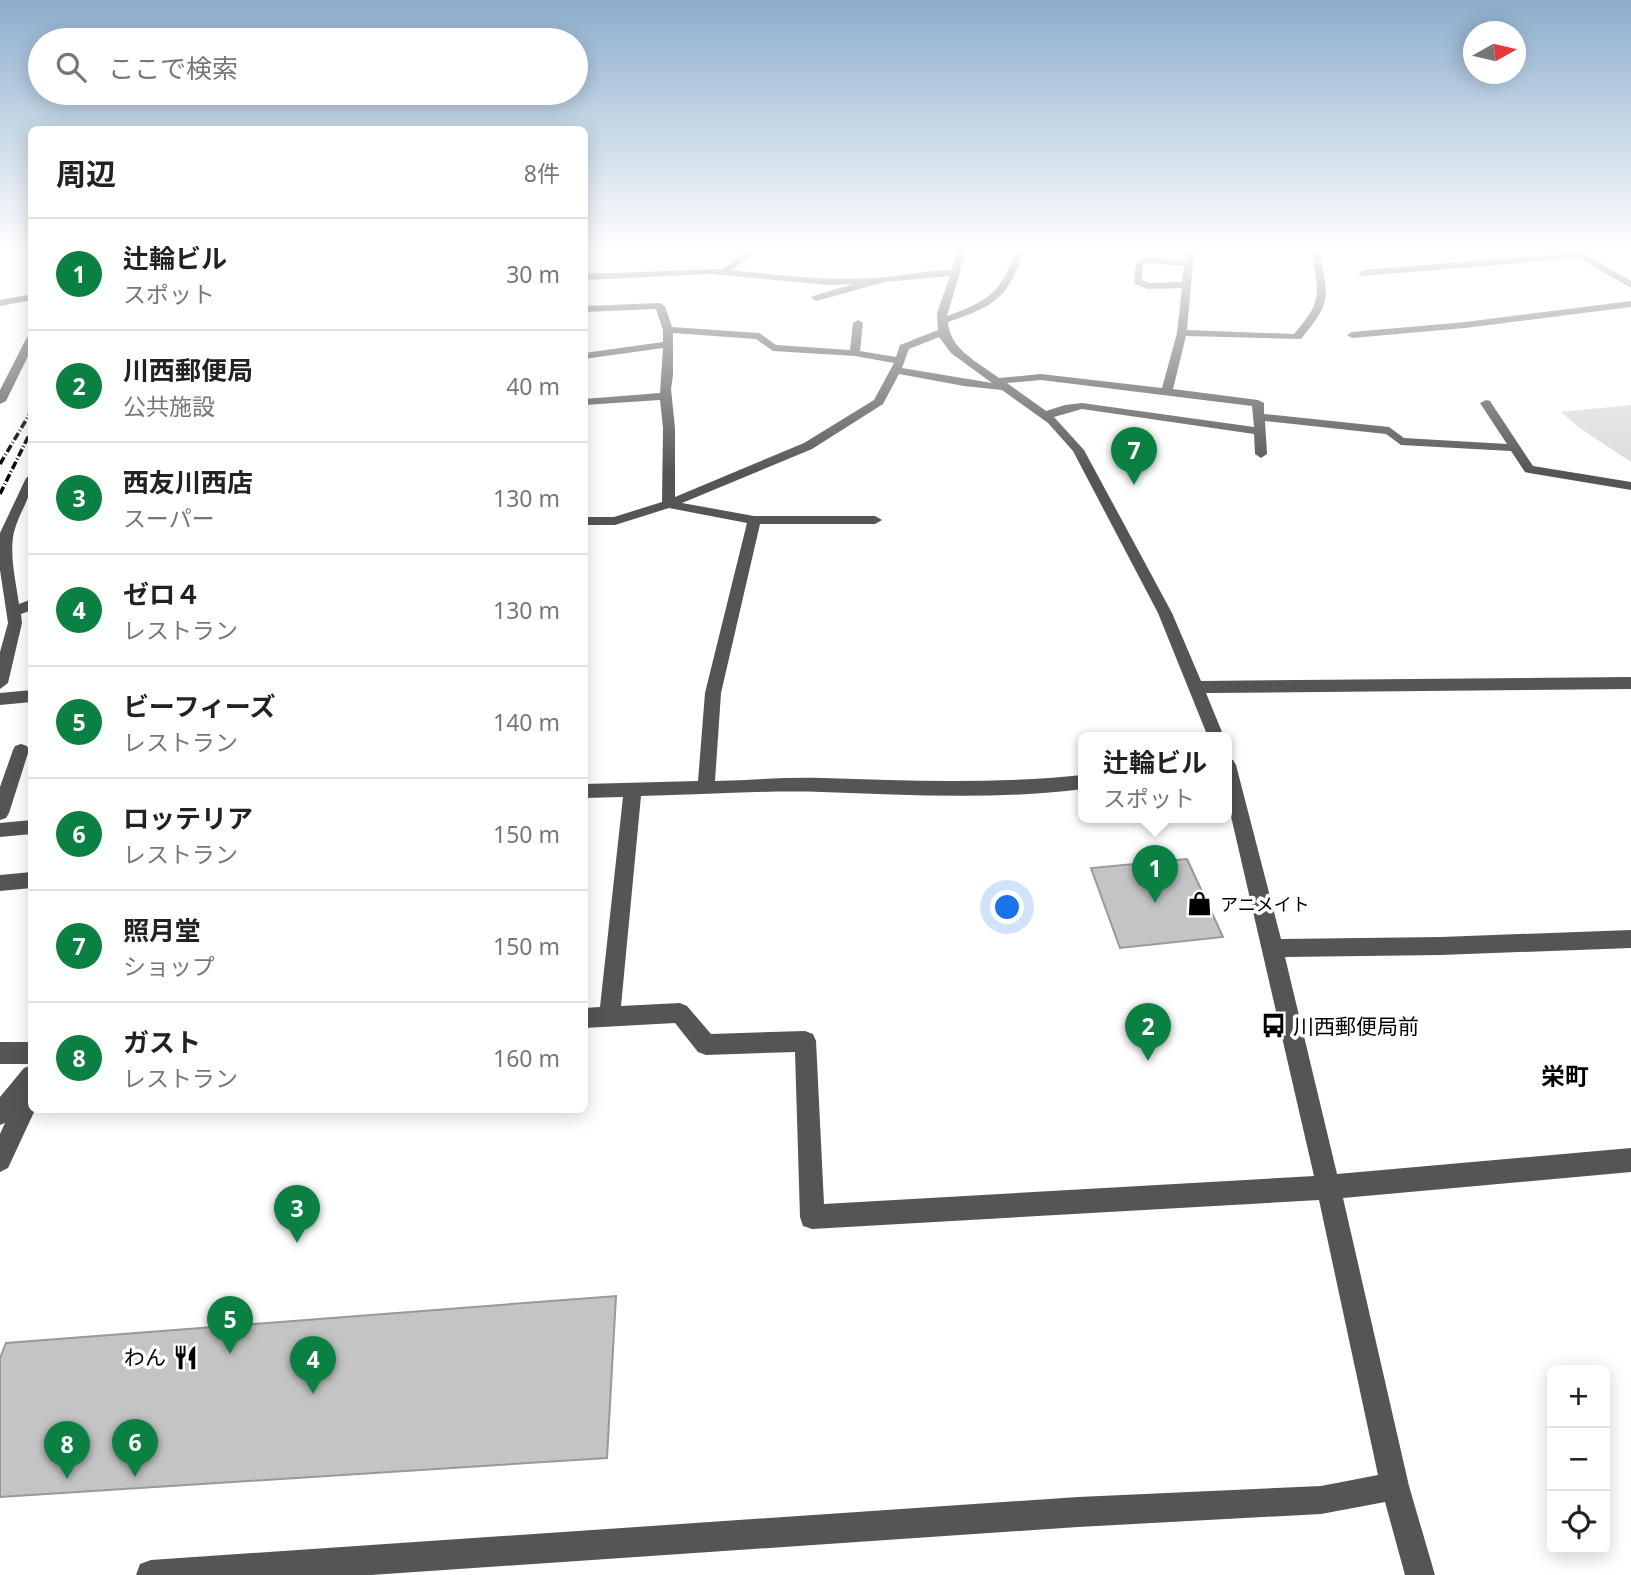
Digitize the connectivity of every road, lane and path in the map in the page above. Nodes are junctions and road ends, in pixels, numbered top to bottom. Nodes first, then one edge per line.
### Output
1 (666, 326) edge
2 (858, 326) edge
3 (942, 326) joint
4 (1183, 326) edge
5 (1307, 326) edge
6 (1459, 326) edge
7 (668, 330) junction
8 (1182, 333) junction
9 (1352, 335) dead end
10 (28, 344) edge
11 (668, 344) junction
12 (855, 353) junction
13 (588, 355) edge
14 (898, 365) junction
15 (1002, 384) junction
16 (4, 387) edge
17 (1167, 391) junction
18 (666, 396) junction
19 (0, 401) edge
20 (588, 402) edge
21 (1486, 403) dead end
22 (1045, 416) junction
23 (1259, 416) junction
24 (1259, 431) junction
25 (1516, 448) junction
26 (1261, 453) dead end
27 (1631, 486) edge
28 (28, 487) edge
29 (668, 503) junction
30 (754, 520) junction
31 (875, 520) dead end
32 (588, 521) edge
33 (28, 607) edge
34 (14, 618) junction
35 (28, 621) edge
36 (0, 683) edge
37 (1196, 687) junction
38 (1628, 687) edge
39 (28, 696) edge
40 (0, 699) edge
41 (1214, 732) edge
42 (21, 750) dead end
43 (1078, 783) edge
44 (706, 786) junction
45 (1232, 788) edge
46 (633, 789) junction
47 (588, 791) edge
48 (0, 813) edge
49 (28, 827) edge
50 (0, 830) edge
51 (28, 880) edge
52 (0, 883) edge
53 (1631, 939) edge
54 (1273, 948) junction
55 (609, 1017) junction
56 (588, 1018) edge
57 (0, 1053) edge
58 (28, 1054) edge
59 (28, 1081) edge
60 (28, 1100) edge
61 (0, 1114) edge
62 (0, 1160) edge
63 (1631, 1160) edge
64 (1329, 1187) junction
65 (1395, 1486) junction
66 (151, 1575) edge
67 (1420, 1575) edge

1 - 7 street
2 - 12 street
3 - 14 street
3 - 15 street
4 - 8 street
5 - 8 street
6 - 9 street
7 - 11 street
7 - 12 street
8 - 17 street
10 - 16 street
11 - 13 street
11 - 18 street
12 - 14 street
14 - 15 street
14 - 29 street
15 - 17 street
15 - 22 street
16 - 19 street
17 - 23 street
18 - 20 street
18 - 29 street
21 - 25 street
22 - 24 street
22 - 37 street
23 - 24 street
23 - 25 street
24 - 26 street
25 - 27 street
28 - 34 street
29 - 30 street
29 - 32 street
30 - 31 street
30 - 44 street
33 - 34 street
34 - 35 street
34 - 36 street
37 - 38 street
37 - 41 street
39 - 40 street
42 - 48 street
43 - 44 street
44 - 46 street
45 - 54 street
46 - 47 street
46 - 55 street
49 - 50 street
51 - 52 street
53 - 54 street
54 - 64 street
55 - 56 street
55 - 64 street
57 - 58 street
59 - 61 street
60 - 62 street
63 - 64 street
64 - 65 street
65 - 66 street
65 - 67 street

